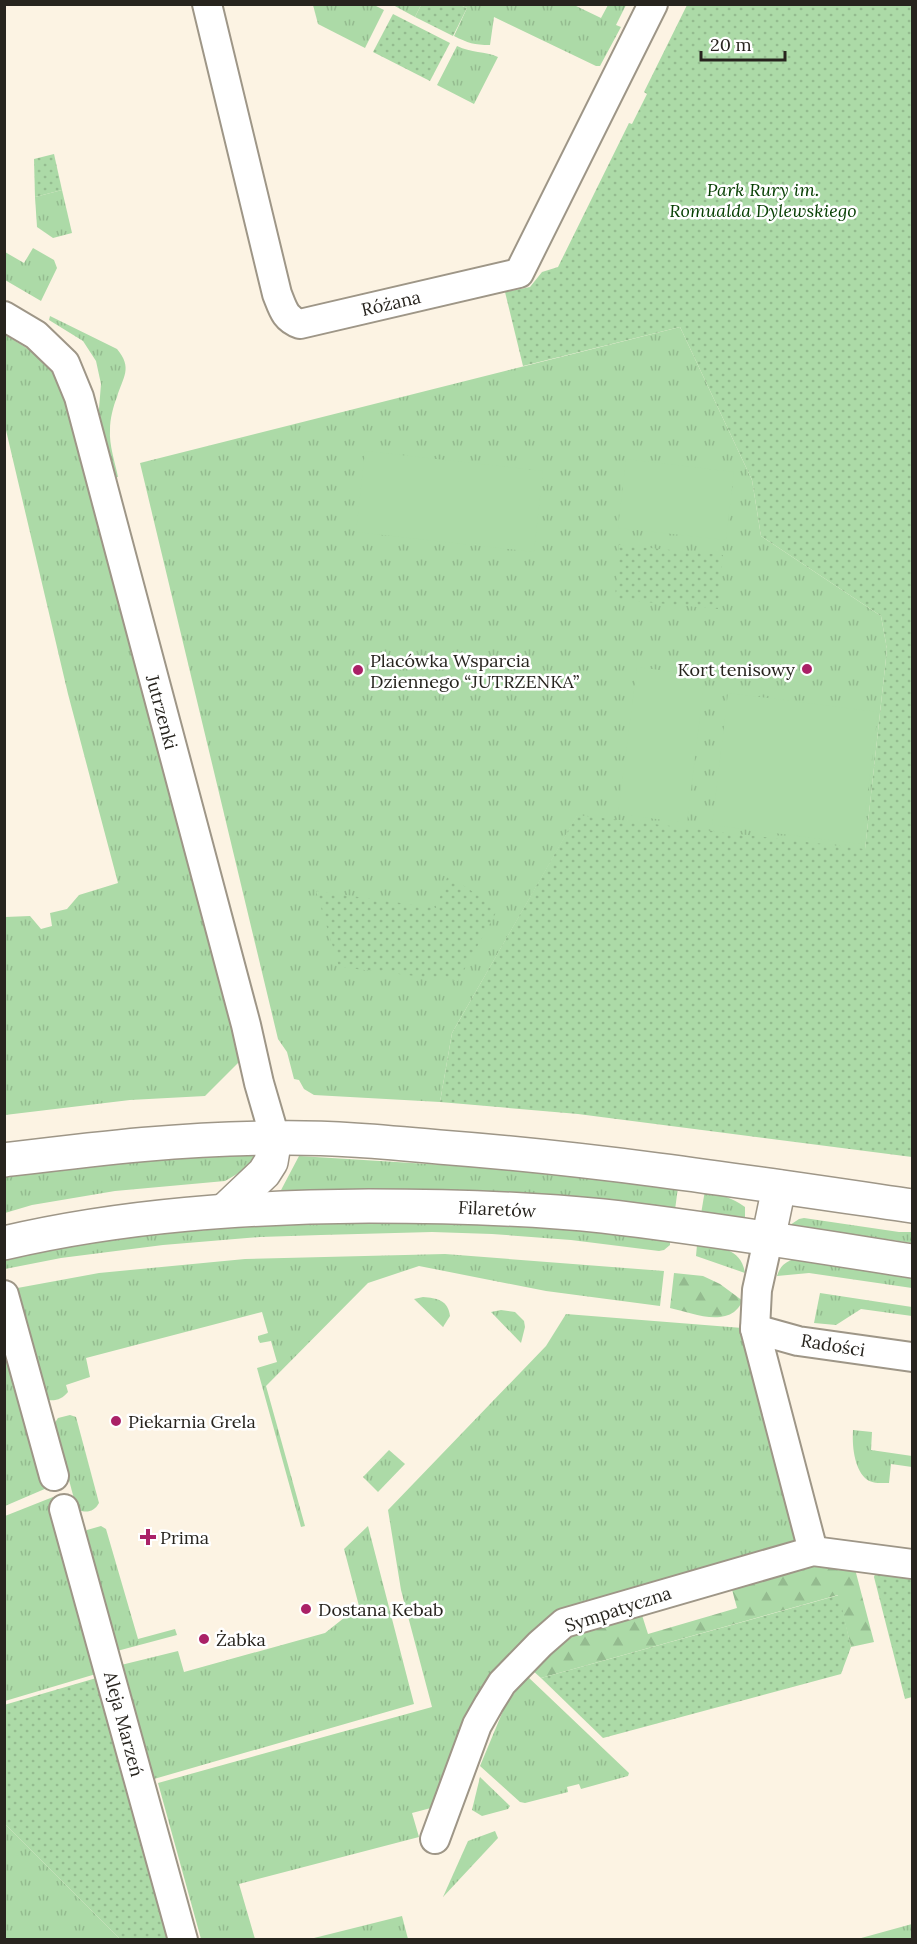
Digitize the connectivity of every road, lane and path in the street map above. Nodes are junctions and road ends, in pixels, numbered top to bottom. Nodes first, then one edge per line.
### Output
1 (207, 4) edge
2 (653, 4) edge
3 (4, 316) edge
4 (275, 1138) junction
5 (4, 1160) edge
6 (779, 1187) junction
7 (912, 1206) edge
8 (225, 1210) junction
9 (768, 1240) junction
10 (4, 1243) edge
11 (912, 1260) edge
12 (4, 1294) edge
13 (755, 1329) junction
14 (912, 1357) edge
15 (54, 1476) dead end
16 (64, 1509) dead end
17 (813, 1551) junction
18 (912, 1564) edge
19 (435, 1839) dead end
20 (183, 1940) edge

1 - 2 street, Różana
3 - 4 street, Jutrzenki
4 - 5 main road
4 - 6 main road
4 - 8 main road
6 - 7 main road
6 - 9 main road
8 - 9 main road, Filaretów
8 - 10 main road, Filaretów
9 - 11 main road, Filaretów
9 - 13 street
12 - 15 street
13 - 14 street, Radości
13 - 17 street
16 - 20 street, Aleja Marzeń
17 - 18 street, Sympatyczna
17 - 19 street, Sympatyczna

